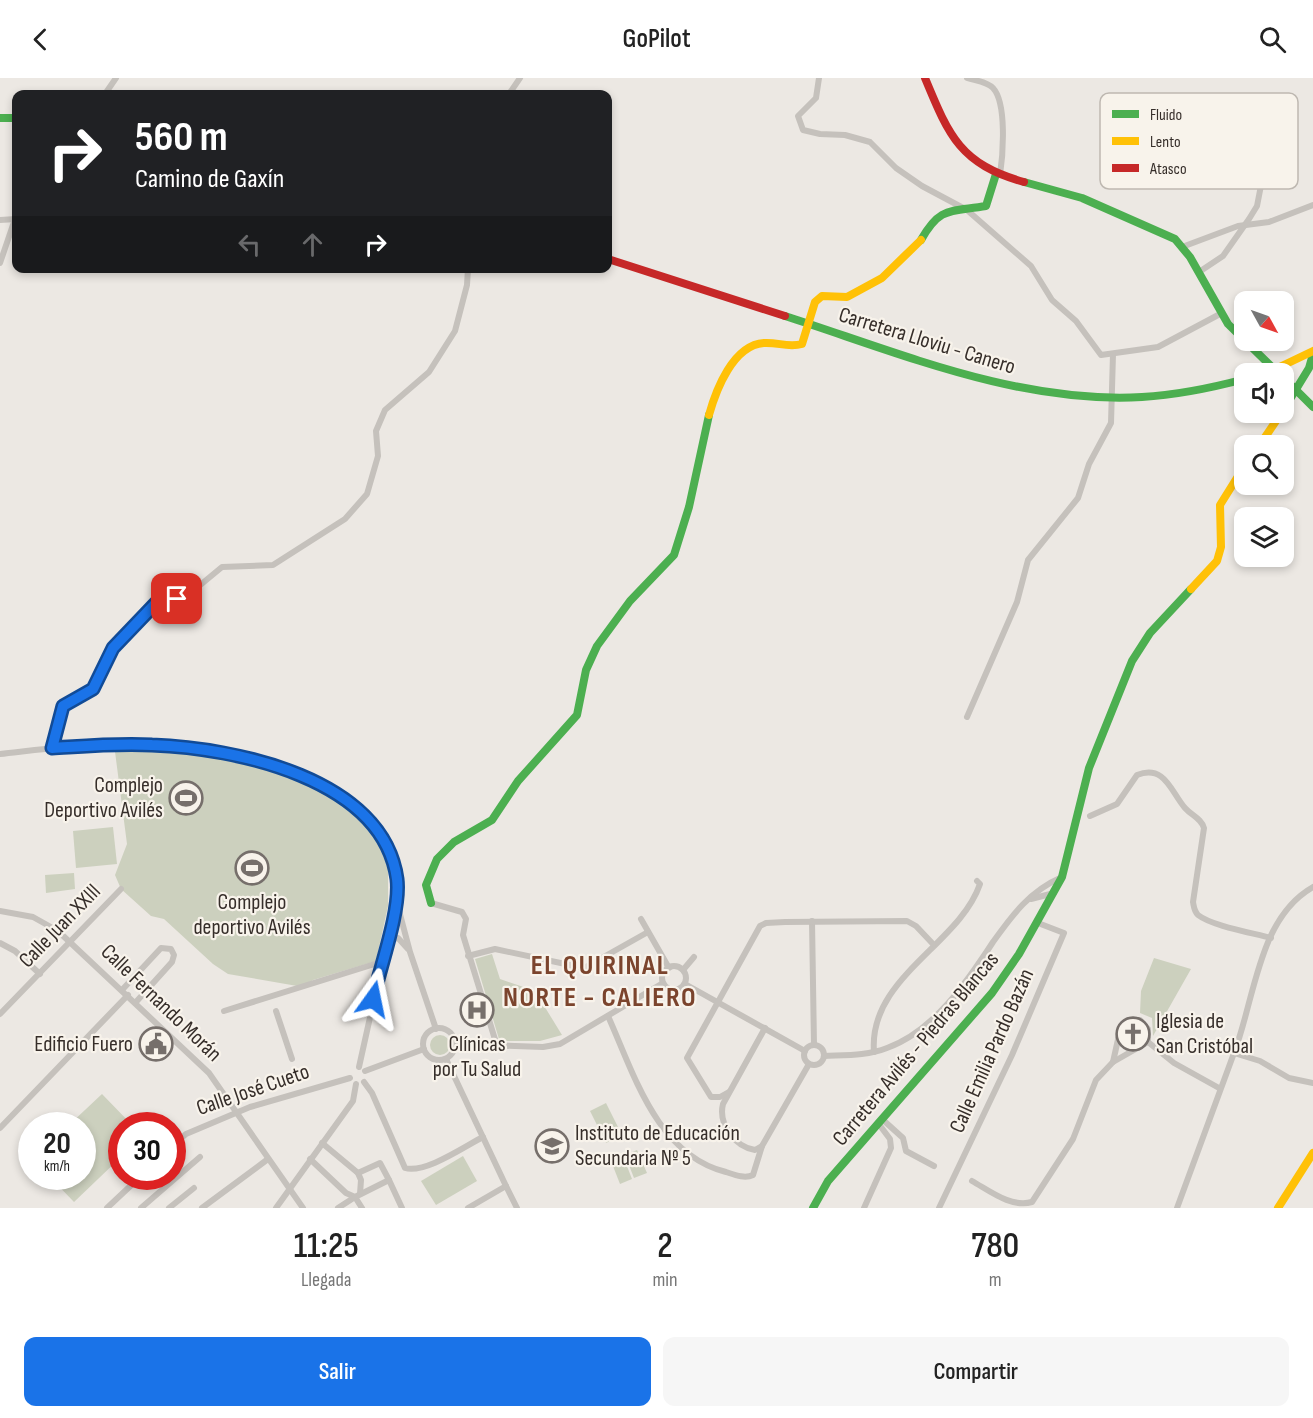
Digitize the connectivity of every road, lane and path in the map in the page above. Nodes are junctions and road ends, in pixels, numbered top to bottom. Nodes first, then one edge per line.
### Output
1 (819, 78) edge
2 (925, 78) edge
3 (967, 78) edge
4 (998, 175) junction
5 (1260, 189) edge
6 (1313, 205) edge
7 (966, 210) junction
8 (1244, 224) junction
9 (12, 230) edge
10 (1182, 247) junction
11 (612, 260) edge
12 (0, 263) edge
13 (1199, 272) junction
14 (468, 273) edge
15 (1220, 314) junction
16 (1313, 352) edge
17 (1113, 354) junction
18 (1266, 363) edge
19 (1288, 363) edge
20 (1294, 381) edge
21 (1234, 382) edge
22 (1294, 387) edge
23 (1313, 407) edge
24 (1234, 481) edge
25 (967, 717) dead end
26 (52, 748) junction
27 (0, 754) edge
28 (1090, 816) dead end
29 (1062, 877) junction
30 (1313, 887) edge
31 (121, 889) dead end
32 (1039, 891) junction
33 (1054, 893) junction
34 (975, 894) dead end
35 (396, 900) junction
36 (431, 903) joint
37 (1046, 910) junction
38 (0, 911) edge
39 (641, 919) dead end
40 (812, 921) junction
41 (1038, 923) junction
42 (648, 932) junction
43 (1272, 938) junction
44 (70, 942) junction
45 (0, 943) edge
46 (933, 944) junction
47 (386, 945) junction
48 (410, 952) junction
49 (468, 956) junction
50 (694, 957) dead end
51 (381, 962) junction
52 (669, 968) junction
53 (683, 970) junction
54 (40, 974) junction
55 (663, 983) junction
56 (685, 984) junction
57 (125, 992) junction
58 (136, 1002) junction
59 (718, 1002) junction
60 (224, 1011) dead end
61 (276, 1011) dead end
62 (0, 1014) edge
63 (608, 1016) junction
64 (765, 1028) junction
65 (435, 1029) junction
66 (1148, 1042) junction
67 (455, 1044) junction
68 (814, 1045) junction
69 (497, 1046) junction
70 (424, 1049) junction
71 (805, 1051) junction
72 (874, 1052) junction
73 (1234, 1053) junction
74 (824, 1056) junction
75 (292, 1059) dead end
76 (446, 1059) junction
77 (1113, 1062) junction
78 (809, 1064) junction
79 (358, 1067) junction
80 (365, 1071) junction
81 (350, 1078) junction
82 (364, 1082) junction
83 (1313, 1083) edge
84 (356, 1084) junction
85 (1219, 1088) junction
86 (729, 1092) junction
87 (236, 1113) junction
88 (880, 1121) junction
89 (0, 1128) edge
90 (186, 1134) edge
91 (483, 1137) junction
92 (322, 1143) junction
93 (762, 1146) junction
94 (1313, 1153) edge
95 (200, 1157) dead end
96 (268, 1159) junction
97 (310, 1159) junction
98 (934, 1166) dead end
99 (358, 1173) junction
100 (389, 1180) junction
101 (972, 1181) dead end
102 (506, 1186) junction
103 (194, 1188) dead end
104 (290, 1189) junction
105 (126, 1190) edge
106 (358, 1196) junction
107 (107, 1208) edge
108 (141, 1208) edge
109 (169, 1208) edge
110 (202, 1208) edge
111 (276, 1208) edge
112 (303, 1208) edge
113 (338, 1208) edge
114 (362, 1208) edge
115 (402, 1208) edge
116 (468, 1208) edge
117 (517, 1208) edge
118 (813, 1208) edge
119 (864, 1208) edge
120 (939, 1208) edge
121 (1177, 1208) edge
122 (1278, 1208) edge

1 - 7 street
2 - 4 main road
3 - 4 street
4 - 7 main road
4 - 10 main road
5 - 8 street
6 - 8 street
7 - 17 street
7 - 36 main road
8 - 10 street
8 - 13 street
9 - 12 street
10 - 13 main road
11 - 21 main road, Carretera Lloviu - Canero
13 - 15 main road
14 - 26 street
15 - 17 street
15 - 18 main road
16 - 19 main road
16 - 20 main road
17 - 25 street
22 - 23 main road
24 - 29 main road, Carretera Avilés - Piedras Blancas
26 - 27 street
26 - 35 street
28 - 43 street
29 - 32 street
29 - 33 main road, Carretera Avilés - Piedras Blancas
30 - 43 street
31 - 44 street, Calle Juan XXIII
32 - 33 street
32 - 33 street
32 - 37 street
32 - 72 street
33 - 37 main road, Carretera Avilés - Piedras Blancas
34 - 46 street
35 - 47 street
35 - 48 street
36 - 49 street
37 - 41 main road, Carretera Avilés - Piedras Blancas
38 - 44 street, Calle Fernando Morán
39 - 42 street
40 - 46 street
40 - 59 street
40 - 68 street
41 - 88 main road, Carretera Avilés - Piedras Blancas
41 - 120 street, Calle Emilia Pardo Bazán
42 - 49 street
42 - 52 street
43 - 73 street
44 - 54 street, Calle Juan XXIII
44 - 57 street, Calle Fernando Morán
45 - 54 street
46 - 72 street
47 - 48 street
47 - 51 street
48 - 65 street
49 - 69 street
50 - 53 street
51 - 60 street
51 - 79 street
52 - 53 street
52 - 55 street
53 - 56 street
54 - 62 street, Calle Juan XXIII
55 - 56 street
55 - 63 street
56 - 59 street
57 - 58 street, Calle Fernando Morán
57 - 58 street
57 - 89 street
58 - 87 street, Calle Fernando Morán
59 - 64 street
59 - 86 street
61 - 75 street
63 - 69 street
63 - 93 street
64 - 71 street
64 - 86 street
65 - 67 street
65 - 70 street
66 - 77 street
66 - 77 street
66 - 85 street
67 - 69 street
67 - 76 street
68 - 71 street
68 - 74 street
70 - 76 street
70 - 80 street
71 - 78 street
72 - 74 street
73 - 83 street
73 - 85 street
74 - 78 street
76 - 91 street
77 - 101 street
78 - 93 street
79 - 80 street
79 - 81 street
80 - 82 street
81 - 84 street
81 - 87 street, Calle José Cueto
82 - 84 street
82 - 91 street
84 - 92 street
85 - 121 street
86 - 93 street
87 - 90 street, Calle José Cueto
87 - 96 street, Calle Fernando Morán
88 - 98 street
88 - 118 main road, Carretera Avilés - Piedras Blancas
88 - 119 street
91 - 102 street
92 - 97 street
92 - 99 street
94 - 122 main road
95 - 108 street
96 - 104 street, Calle Fernando Morán
96 - 110 street
97 - 104 street
97 - 106 street
99 - 100 street
99 - 106 street
100 - 106 street
100 - 115 street
102 - 116 street
102 - 117 street
103 - 109 street
104 - 111 street
104 - 112 street, Calle Fernando Morán
105 - 107 street
106 - 113 street
106 - 114 street

